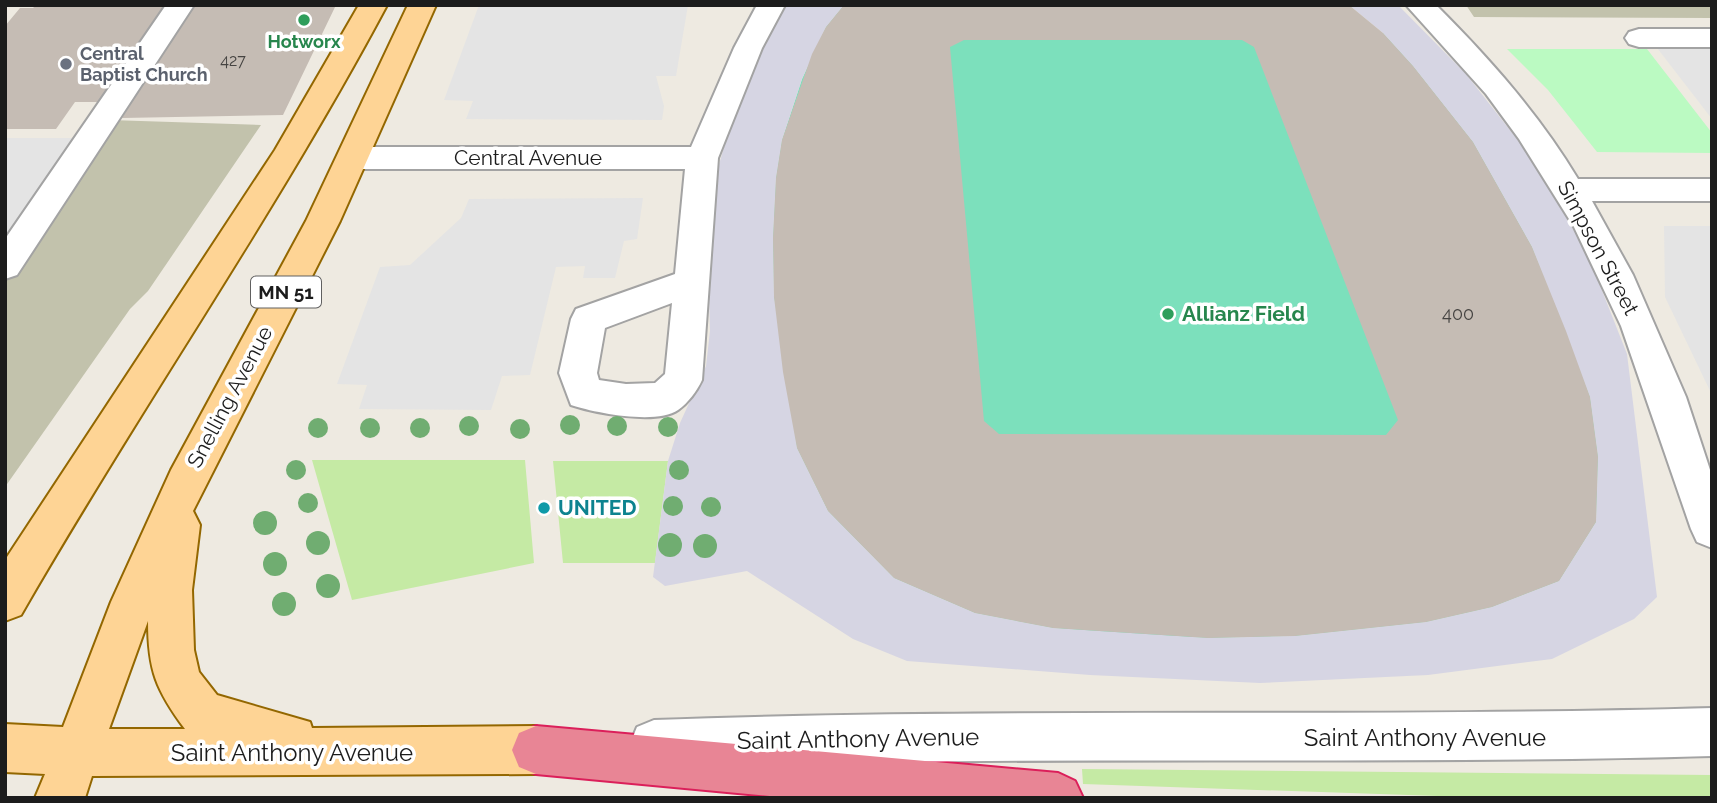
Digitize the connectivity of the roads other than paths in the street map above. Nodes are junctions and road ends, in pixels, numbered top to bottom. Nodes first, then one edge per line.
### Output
1 (180, 5) edge
2 (373, 5) edge
3 (422, 5) edge
4 (771, 5) edge
5 (1420, 5) edge
6 (1639, 38) dead end
7 (1712, 38) edge
8 (354, 158) junction
9 (702, 158) junction
10 (1570, 190) junction
11 (1712, 190) edge
12 (5, 266) edge
13 (691, 282) dead end
14 (185, 483) junction
15 (73, 488) junction
16 (1712, 529) edge
17 (5, 562) edge
18 (5, 600) edge
19 (1712, 732) edge
20 (5, 748) edge
21 (536, 750) junction
22 (78, 752) junction
23 (356, 753) junction
24 (60, 798) edge
25 (1058, 798) edge

1 - 12 street
2 - 15 main road
3 - 8 main road, Snelling Avenue / MN 51
4 - 9 street
5 - 10 street, Simpson Street
6 - 7 street
8 - 9 street, Central Avenue
8 - 14 main road, Snelling Avenue / MN 51
9 - 13 street
10 - 11 street
10 - 16 street, Simpson Street
14 - 22 main road, Snelling Avenue / MN 51
14 - 23 main road
15 - 17 main road
15 - 18 main road
19 - 21 street, Saint Anthony Avenue
20 - 22 main road, Saint Anthony Avenue
21 - 23 main road, Saint Anthony Avenue
21 - 25 highway
22 - 23 main road, Saint Anthony Avenue
22 - 24 main road, Snelling Avenue / MN 51

